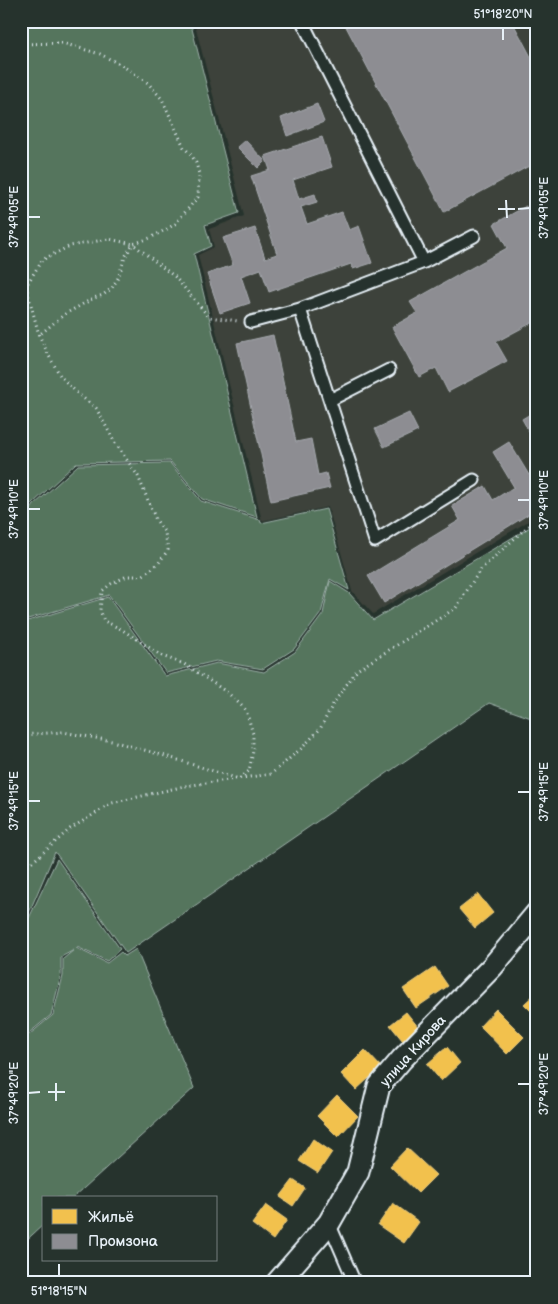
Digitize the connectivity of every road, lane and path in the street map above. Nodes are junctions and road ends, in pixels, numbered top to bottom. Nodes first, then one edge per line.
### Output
1 (302, 21) edge
2 (21, 44) edge
3 (474, 236) dead end
4 (133, 244) junction
5 (424, 262) junction
6 (21, 285) edge
7 (26, 286) junction
8 (300, 309) junction
9 (21, 317) edge
10 (251, 322) joint
11 (40, 335) junction
12 (389, 370) dead end
13 (330, 400) junction
14 (474, 480) dead end
15 (537, 521) edge
16 (21, 735) edge
17 (239, 779) junction
18 (21, 872) edge
19 (537, 913) edge
20 (329, 1223) junction
21 (277, 1283) edge
22 (355, 1283) edge

1 - 5 lane
2 - 4 path
3 - 5 lane
4 - 7 path
4 - 10 path
4 - 11 path
5 - 8 lane
6 - 7 path
7 - 9 path
7 - 11 path
8 - 10 lane
8 - 13 lane
11 - 17 path
12 - 13 lane
13 - 14 lane
15 - 17 path
16 - 17 path
17 - 18 path
19 - 20 street, улица Кирова
20 - 21 street, улица Кирова
20 - 22 lane

